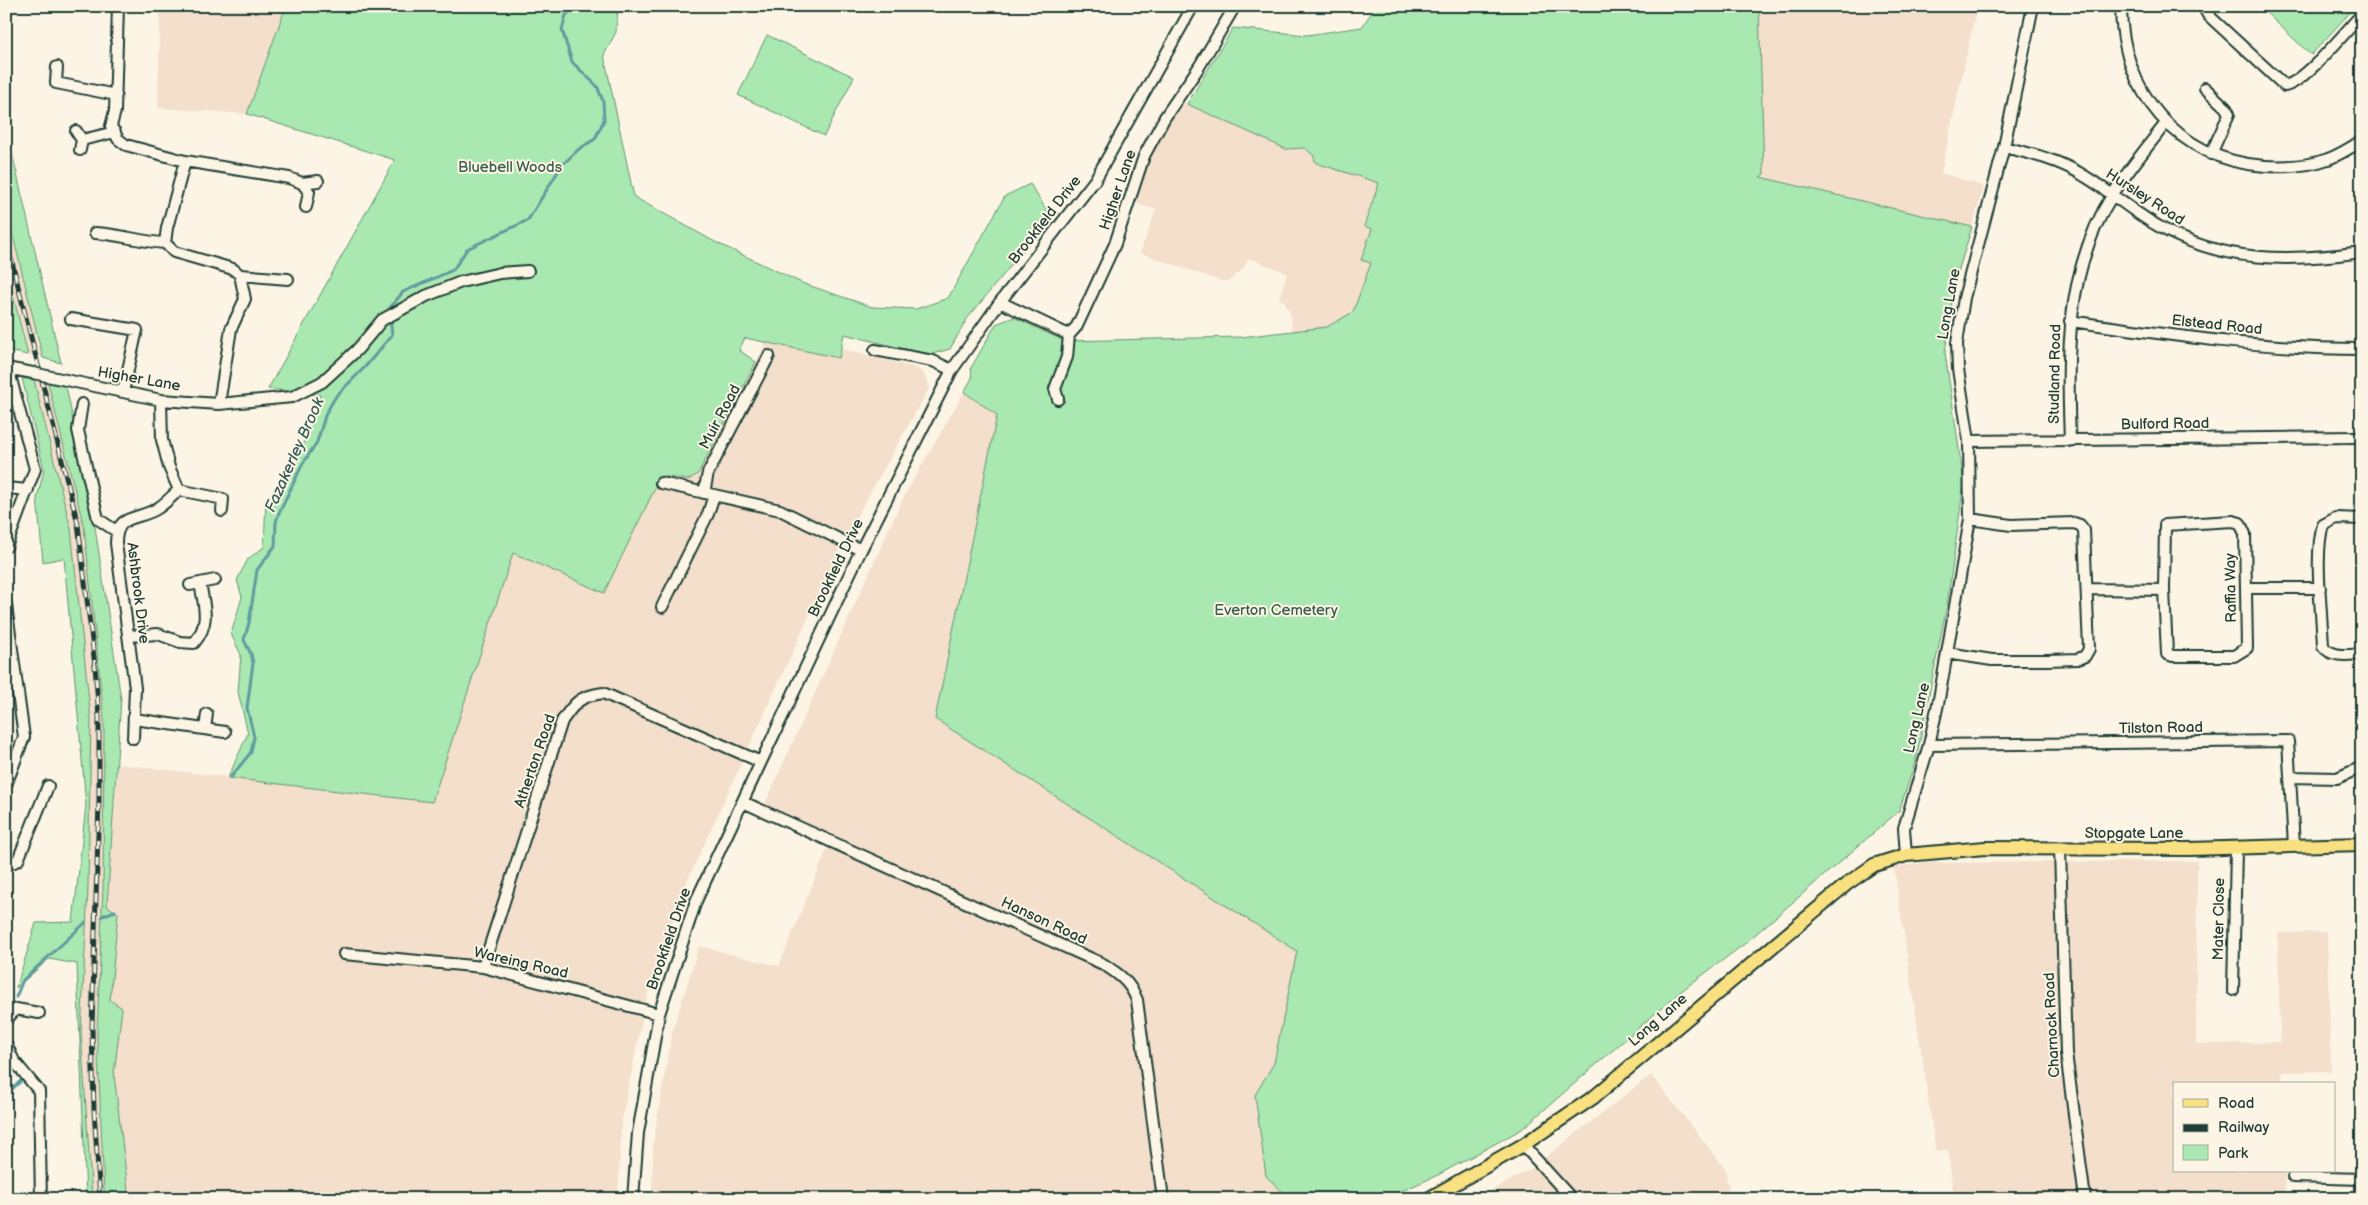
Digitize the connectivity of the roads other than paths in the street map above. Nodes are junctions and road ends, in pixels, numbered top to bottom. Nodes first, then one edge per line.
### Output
1 (118, 6) edge
2 (1193, 6) edge
3 (1234, 6) edge
4 (2033, 6) edge
5 (2121, 6) edge
6 (2203, 6) edge
7 (2362, 14) edge
8 (56, 67) dead end
9 (2205, 88) dead end
10 (116, 95) junction
11 (2166, 123) junction
12 (114, 132) junction
13 (79, 141) dead end
14 (2362, 141) edge
15 (2004, 148) junction
16 (2211, 154) junction
17 (185, 161) junction
18 (318, 182) dead end
19 (302, 183) junction
20 (2112, 195) junction
21 (306, 207) dead end
22 (95, 233) dead end
23 (165, 243) junction
24 (2362, 252) edge
25 (528, 271) dead end
26 (240, 275) junction
27 (288, 279) dead end
28 (1000, 302) junction
29 (71, 321) dead end
30 (2070, 321) junction
31 (1069, 335) junction
32 (2362, 349) edge
33 (875, 350) dead end
34 (769, 356) dead end
35 (7, 368) edge
36 (952, 370) junction
37 (123, 392) junction
38 (1058, 398) dead end
39 (162, 400) junction
40 (82, 404) dead end
41 (219, 404) junction
42 (2362, 437) edge
43 (1969, 441) junction
44 (2070, 441) junction
45 (661, 483) dead end
46 (6, 488) edge
47 (28, 490) junction
48 (180, 490) junction
49 (709, 494) junction
50 (222, 511) dead end
51 (1970, 519) junction
52 (2362, 519) edge
53 (11, 522) edge
54 (116, 531) junction
55 (6, 547) edge
56 (861, 550) junction
57 (215, 580) dead end
58 (2246, 588) junction
59 (2320, 588) junction
60 (2088, 589) junction
61 (2164, 590) junction
62 (6, 605) edge
63 (662, 607) dead end
64 (128, 636) junction
65 (1947, 653) junction
66 (2362, 654) edge
67 (207, 714) dead end
68 (134, 719) junction
69 (205, 729) junction
70 (225, 732) dead end
71 (133, 738) dead end
72 (1929, 745) junction
73 (761, 762) junction
74 (2362, 767) edge
75 (2291, 777) junction
76 (6, 785) edge
77 (48, 786) dead end
78 (743, 802) junction
79 (2362, 844) edge
80 (2294, 846) junction
81 (2236, 848) junction
82 (2060, 849) junction
83 (1906, 855) junction
84 (6, 862) edge
85 (344, 954) dead end
86 (483, 967) junction
87 (2233, 990) dead end
88 (39, 1013) dead end
89 (659, 1014) junction
90 (6, 1020) edge
91 (6, 1044) edge
92 (1523, 1145) junction
93 (2293, 1177) dead end
94 (2362, 1179) edge
95 (41, 1199) edge
96 (633, 1199) edge
97 (1163, 1199) edge
98 (1428, 1199) edge
99 (1572, 1199) edge
100 (2085, 1199) edge

1 - 10 street
2 - 28 street, Brookfield Drive
3 - 31 street, Higher Lane
4 - 15 street, Long Lane
5 - 11 street
6 - 7 street
8 - 10 street
9 - 16 street
10 - 12 street
11 - 16 street
11 - 20 street, Studland Road
12 - 13 street
12 - 17 street
14 - 16 street
15 - 20 street, Hursley Road
15 - 43 street, Long Lane
17 - 19 street
17 - 23 street
18 - 19 street
19 - 21 street
20 - 24 street, Hursley Road
20 - 30 street, Studland Road
22 - 23 street
23 - 26 street
25 - 41 street, Higher Lane
26 - 27 street
26 - 41 street
28 - 31 street
28 - 36 street, Brookfield Drive
29 - 37 street
30 - 32 street, Elstead Road
30 - 44 street, Studland Road
31 - 38 street, Higher Lane
33 - 36 street
34 - 49 street, Muir Road
35 - 37 street, Higher Lane, bridge
35 - 47 street
36 - 56 street, Brookfield Drive
37 - 39 street, Higher Lane
39 - 41 street, Higher Lane
39 - 48 street
40 - 54 street
42 - 44 street, Bulford Road
43 - 44 street, Bulford Road
43 - 51 street, Long Lane
45 - 49 street
46 - 47 street
47 - 53 street
48 - 50 street
48 - 54 street, Ashbrook Drive
49 - 56 street
49 - 63 street, Muir Road
51 - 60 street
51 - 65 street, Long Lane
52 - 59 street
53 - 55 street
54 - 64 street, Ashbrook Drive
56 - 73 street, Brookfield Drive
57 - 64 street
58 - 59 street
58 - 61 street, Raffia Way
58 - 61 street, Raffia Way
59 - 66 street
60 - 61 street
60 - 65 street
62 - 76 street
64 - 68 street, Ashbrook Drive
65 - 72 street, Long Lane
67 - 69 street
68 - 69 street
68 - 71 street, Ashbrook Drive
69 - 70 street
72 - 75 street, Tilston Road
72 - 83 street, Long Lane
73 - 78 street, Brookfield Drive
73 - 86 street, Atherton Road
74 - 75 street
75 - 80 street, Tilston Road
77 - 84 street
78 - 89 street, Brookfield Drive
78 - 97 street, Hanson Road
79 - 80 main road, Stopgate Lane
80 - 81 main road, Stopgate Lane
81 - 82 main road, Stopgate Lane
81 - 87 street, Mater Close
82 - 83 main road, Stopgate Lane
82 - 100 street, Charnock Road
83 - 92 main road, Long Lane
85 - 86 street, Wareing Road
86 - 89 street, Wareing Road
88 - 90 street
89 - 96 street, Brookfield Drive
91 - 95 street
92 - 98 main road, Long Lane
92 - 99 street
93 - 94 street

